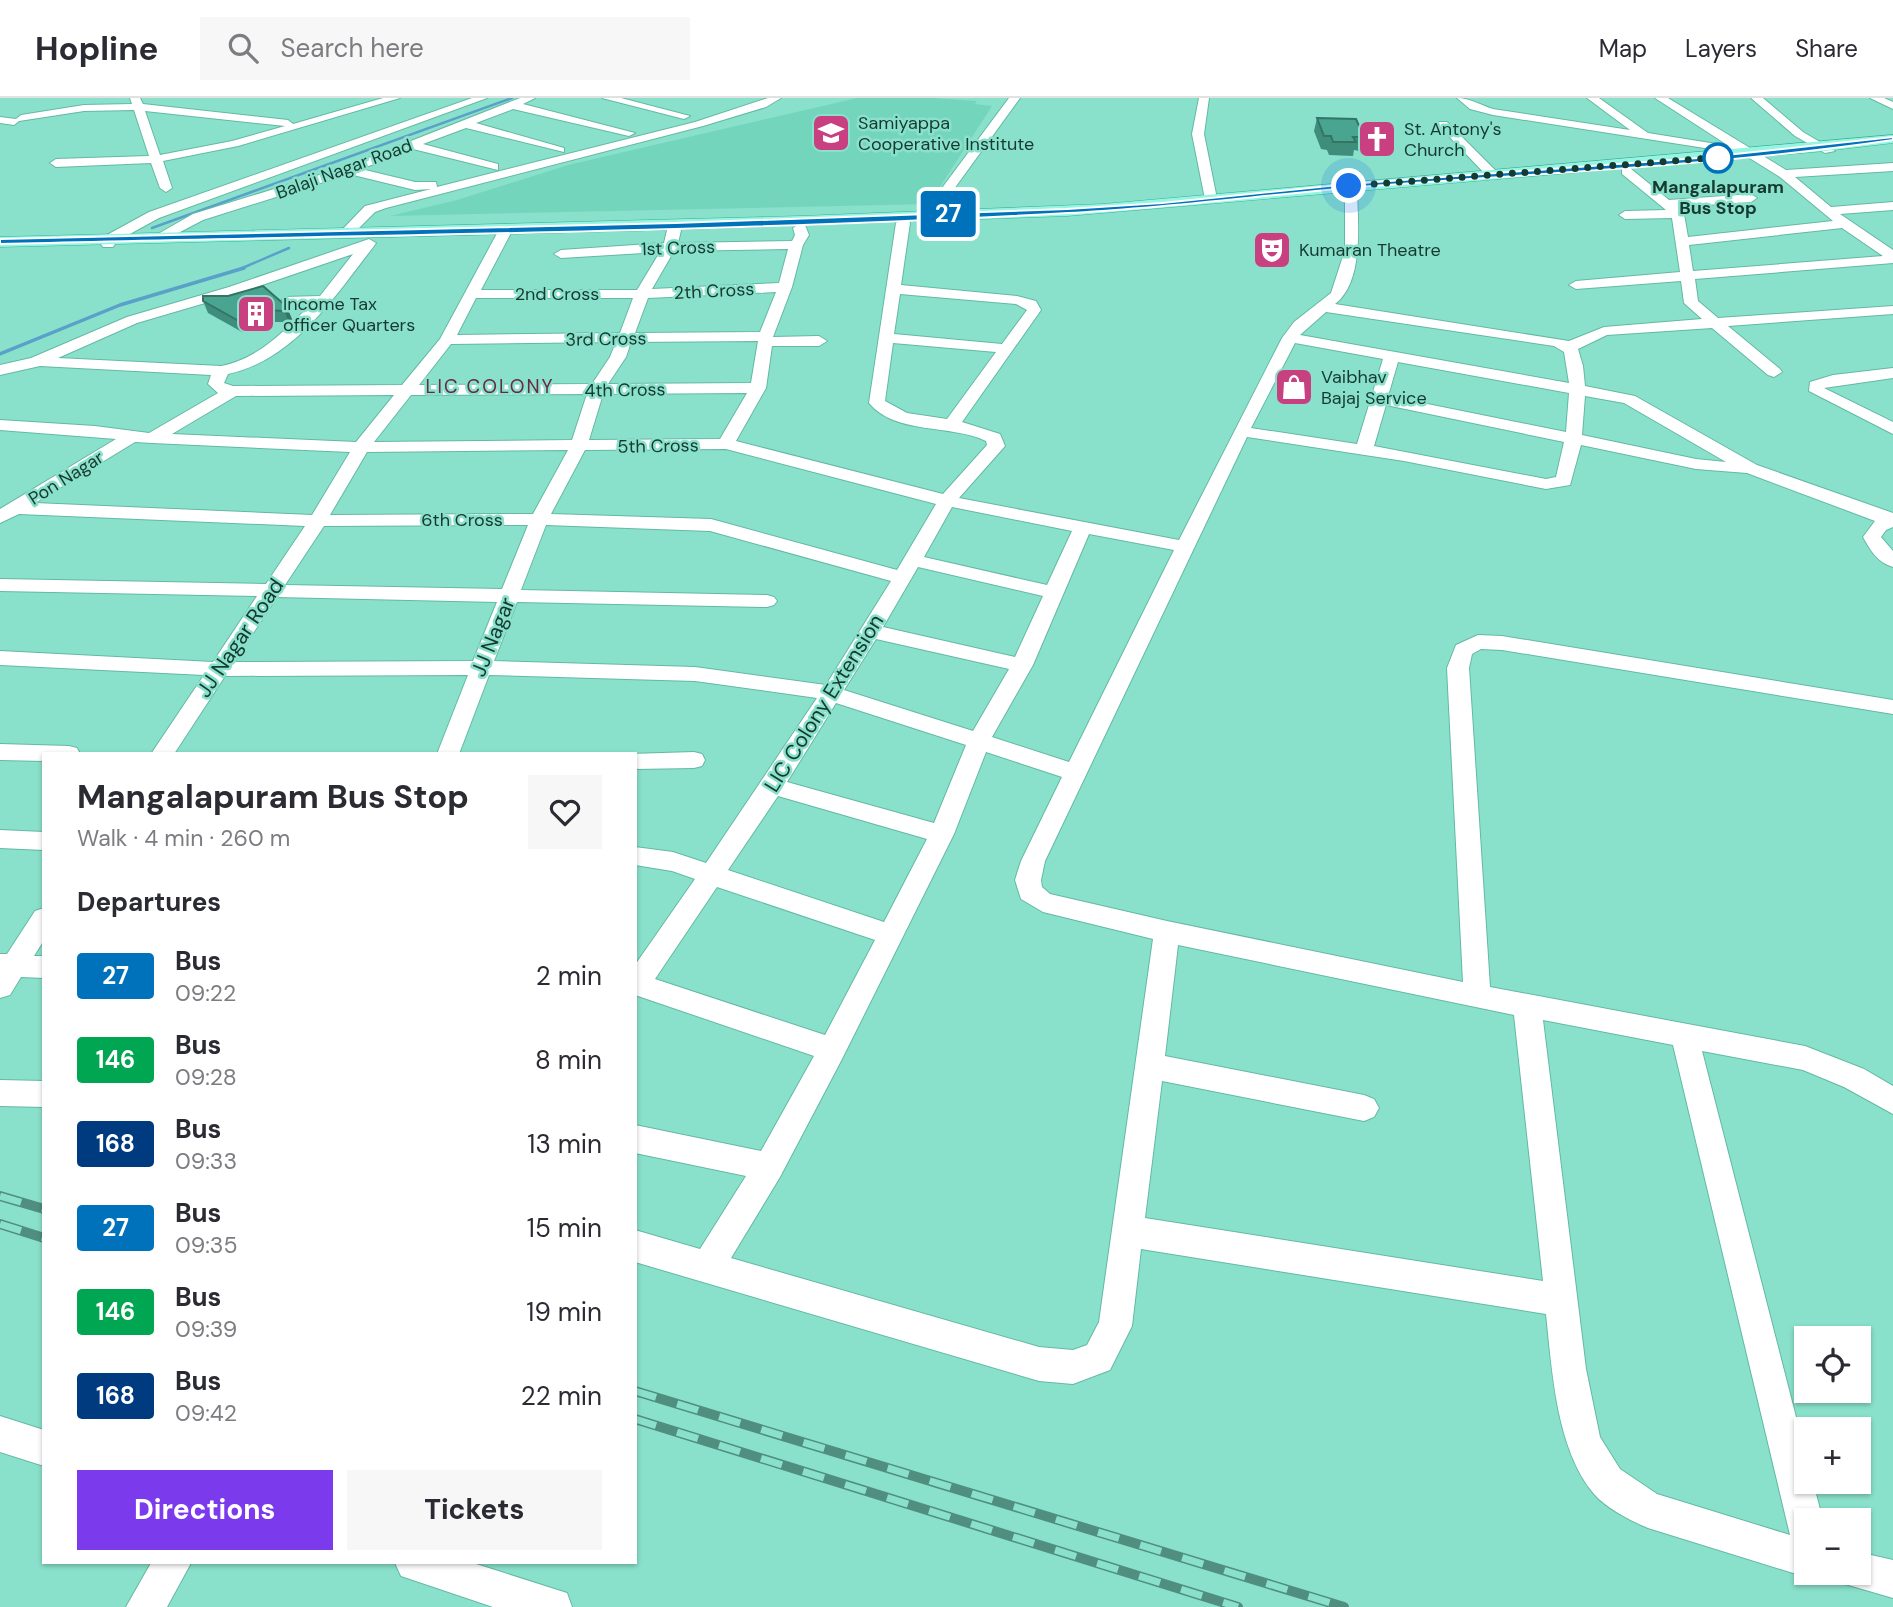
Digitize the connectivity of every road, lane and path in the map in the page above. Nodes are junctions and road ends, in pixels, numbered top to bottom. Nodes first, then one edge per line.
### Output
1 (58, 98) edge
2 (354, 98) edge
3 (482, 98) edge
4 (530, 98) edge
5 (607, 98) edge
6 (776, 98) edge
7 (1015, 98) edge
8 (1204, 98) edge
9 (1462, 98) edge
10 (1592, 98) edge
11 (1660, 98) edge
12 (1756, 98) edge
13 (389, 100) edge
14 (137, 103) edge
15 (512, 105) junction
16 (709, 107) dead end
17 (1544, 107) dead end
18 (355, 111) junction
19 (684, 116) junction
20 (0, 120) edge
21 (18, 120) junction
22 (411, 124) junction
23 (465, 124) junction
24 (1443, 124) dead end
25 (1565, 124) junction
26 (303, 125) junction
27 (0, 129) edge
28 (629, 133) junction
29 (1646, 136) junction
30 (1893, 142) edge
31 (412, 145) junction
32 (1825, 149) junction
33 (560, 150) junction
34 (1750, 155) junction
35 (157, 159) junction
36 (56, 163) dead end
37 (494, 167) junction
38 (1893, 167) edge
39 (349, 170) junction
40 (1626, 171) junction
41 (1784, 174) junction
42 (1493, 175) junction
43 (166, 188) junction
44 (1350, 188) junction
45 (200, 198) junction
46 (1751, 198) dead end
47 (1211, 199) junction
48 (1893, 206) edge
49 (1674, 209) junction
50 (1828, 211) junction
51 (1068, 214) junction
52 (154, 215) junction
53 (1625, 215) dead end
54 (938, 218) junction
55 (902, 223) junction
56 (1844, 224) junction
57 (800, 228) junction
58 (348, 232) junction
59 (504, 232) junction
60 (673, 235) junction
61 (151, 240) junction
62 (116, 241) junction
63 (372, 241) junction
64 (0, 242) edge
65 (1682, 242) junction
66 (796, 246) junction
67 (0, 247) edge
68 (561, 254) dead end
69 (1893, 257) edge
70 (1686, 278) junction
71 (1576, 285) dead end
72 (785, 287) junction
73 (893, 289) junction
74 (471, 294) junction
75 (642, 294) junction
76 (289, 300) dead end
77 (324, 300) junction
78 (1324, 307) junction
79 (1893, 310) edge
80 (1715, 323) junction
81 (886, 338) junction
82 (1290, 338) junction
83 (624, 339) junction
84 (766, 339) junction
85 (447, 340) junction
86 (819, 341) dead end
87 (1569, 347) junction
88 (1008, 349) junction
89 (1392, 356) junction
90 (36, 362) junction
91 (0, 370) edge
92 (221, 371) junction
93 (1774, 372) dead end
94 (1893, 373) edge
95 (758, 388) junction
96 (1576, 388) junction
97 (233, 391) junction
98 (408, 391) junction
99 (596, 391) junction
100 (1381, 399) junction
101 (952, 424) junction
102 (0, 425) edge
103 (1893, 429) edge
104 (1241, 431) junction
105 (132, 437) junction
106 (152, 438) junction
107 (1573, 440) junction
108 (726, 444) junction
109 (361, 447) junction
110 (578, 447) junction
111 (1364, 450) junction
112 (1751, 469) junction
113 (947, 501) junction
114 (18, 509) junction
115 (0, 517) edge
116 (539, 519) junction
117 (1892, 520) edge
118 (318, 521) junction
119 (1083, 527) junction
120 (1186, 547) junction
121 (1893, 561) edge
122 (907, 569) junction
123 (0, 585) edge
124 (271, 593) junction
125 (1055, 593) junction
126 (511, 595) junction
127 (767, 601) dead end
128 (871, 631) junction
129 (0, 658) edge
130 (1022, 665) junction
131 (221, 668) junction
132 (479, 670) junction
133 (830, 693) junction
134 (1893, 707) edge
135 (978, 742) junction
136 (0, 752) edge
137 (163, 752) edge
138 (449, 752) edge
139 (42, 753) edge
140 (694, 760) dead end
141 (637, 761) edge
142 (1077, 773) junction
143 (772, 786) junction
144 (942, 834) junction
145 (0, 839) edge
146 (42, 841) edge
147 (637, 856) edge
148 (710, 874) junction
149 (42, 921) edge
150 (1167, 932) junction
151 (889, 934) junction
152 (42, 967) edge
153 (4, 973) edge
154 (637, 983) edge
155 (637, 984) edge
156 (1477, 996) junction
157 (1527, 1005) junction
158 (1684, 1034) junction
159 (832, 1050) junction
160 (1149, 1066) junction
161 (0, 1093) edge
162 (42, 1094) edge
163 (1893, 1101) edge
164 (1364, 1108) dead end
165 (637, 1139) edge
166 (769, 1167) junction
167 (1127, 1231) junction
168 (637, 1247) edge
169 (707, 1267) junction
170 (1562, 1300) junction
171 (0, 1434) edge
172 (42, 1447) edge
173 (1801, 1508) edge
174 (1794, 1554) edge
175 (171, 1564) edge
176 (417, 1564) edge
177 (1871, 1574) edge
178 (1893, 1579) edge
179 (145, 1607) edge
180 (554, 1607) edge

1 - 21 street
2 - 13 street
3 - 22 street
4 - 15 street, Balaji Nagar Road
5 - 19 street
6 - 58 street
7 - 54 street
8 - 47 street
9 - 25 street
10 - 29 street
11 - 34 street
12 - 32 street
13 - 18 street
14 - 21 street
14 - 26 street
14 - 35 street
15 - 23 street, Balaji Nagar Road
15 - 28 street
16 - 19 street
17 - 25 street
18 - 22 street
18 - 26 street
19 - 28 street
20 - 21 street
21 - 27 street
22 - 45 street
23 - 31 street, Balaji Nagar Road
23 - 33 street
24 - 42 street
25 - 29 street
26 - 35 street
28 - 33 street
29 - 34 street
30 - 32 main road
31 - 37 street
31 - 39 street, Balaji Nagar Road
32 - 34 main road
33 - 37 street
34 - 40 main road
34 - 41 street
34 - 42 main road
35 - 36 street
35 - 43 street
37 - 39 street
38 - 41 street
39 - 61 street, Balaji Nagar Road
40 - 44 main road
40 - 49 street
41 - 50 street
42 - 44 main road
43 - 45 street
43 - 52 street
44 - 47 main road
44 - 51 main road
44 - 78 street
45 - 52 street
46 - 49 street
47 - 51 main road
48 - 50 street
49 - 53 street
49 - 65 street
50 - 56 street
51 - 54 main road
52 - 62 street
54 - 55 main road
54 - 60 main road
55 - 57 main road
55 - 73 street
56 - 65 street
56 - 69 street
57 - 60 main road
57 - 66 street
58 - 59 main road
58 - 61 main road
59 - 60 main road
59 - 63 main road
59 - 74 street, JJ Nagar Road
60 - 66 street, 1st Cross
60 - 68 street, 1st Cross
60 - 75 street, JJ Nagar
61 - 62 main road
61 - 63 main road
62 - 64 main road
62 - 67 main road
63 - 77 street
63 - 90 street
65 - 70 street
66 - 72 street
69 - 70 street
70 - 71 street
70 - 80 street
72 - 75 street, 2th Cross
72 - 84 street
73 - 81 street
73 - 88 street
74 - 75 street, 2nd Cross
74 - 85 street, JJ Nagar Road
75 - 83 street, JJ Nagar
76 - 77 street
77 - 92 street
78 - 82 street
78 - 87 street
79 - 80 street
80 - 87 street
80 - 93 street
81 - 88 street
81 - 101 street
82 - 89 street
82 - 104 street
83 - 84 street, 3rd Cross
83 - 85 street, 3rd Cross
83 - 99 street, JJ Nagar
84 - 86 street, 3rd Cross
84 - 95 street
85 - 98 street, JJ Nagar Road
87 - 96 street
88 - 101 street
89 - 96 street
89 - 100 street
90 - 91 street
90 - 92 street
92 - 97 street
94 - 103 street
95 - 99 street, 4th Cross
95 - 108 street
96 - 107 street
96 - 112 street
97 - 98 street, 4th Cross
97 - 106 street
98 - 99 street, 4th Cross
98 - 109 street, JJ Nagar Road
99 - 110 street, JJ Nagar
100 - 107 street
100 - 111 street
101 - 113 street, LIC Colony Extension
102 - 105 street, 5th Cross
104 - 111 street
104 - 120 street
105 - 106 street, 5th Cross
105 - 114 street, Pon Nagar
106 - 109 street, 5th Cross
107 - 111 street
107 - 112 street
108 - 110 street, 5th Cross
108 - 113 street, 5th Cross
109 - 110 street, 5th Cross
109 - 118 street, JJ Nagar Road
110 - 116 street, JJ Nagar
112 - 117 street
113 - 119 street, 5th Cross
113 - 122 street, LIC Colony Extension
114 - 115 street, Pon Nagar
114 - 118 street, 6th Cross
116 - 118 street, 6th Cross
116 - 122 street, 6th Cross
116 - 126 street, JJ Nagar
117 - 121 street
118 - 124 street, JJ Nagar Road
119 - 120 street, 5th Cross
119 - 125 street
120 - 142 street
122 - 125 street, 6th Cross
122 - 128 street, LIC Colony Extension
123 - 124 street
124 - 126 street
124 - 131 street, JJ Nagar Road
125 - 130 street
126 - 127 street
126 - 132 street, JJ Nagar
128 - 130 street
128 - 133 street, LIC Colony Extension
129 - 131 street
130 - 135 street
131 - 132 street
131 - 137 street, JJ Nagar Road
132 - 133 street
132 - 138 street, JJ Nagar
133 - 135 street
133 - 143 street, LIC Colony Extension
134 - 156 street
135 - 142 street
135 - 144 street
136 - 139 street
140 - 141 street
142 - 150 street
143 - 144 street
143 - 148 street, LIC Colony Extension
144 - 151 street
145 - 146 street
147 - 148 street
148 - 151 street
148 - 154 street, LIC Colony Extension
149 - 153 street
150 - 156 street
150 - 160 street
151 - 159 street
152 - 153 street
155 - 159 street
156 - 157 street
157 - 158 street
157 - 170 street
158 - 163 street
158 - 173 street
159 - 166 street
160 - 164 street
160 - 167 street
161 - 162 street
165 - 166 street
166 - 169 street
167 - 169 street
167 - 170 street
168 - 169 street
170 - 174 street
171 - 172 street
175 - 179 street
176 - 180 street
177 - 178 street

